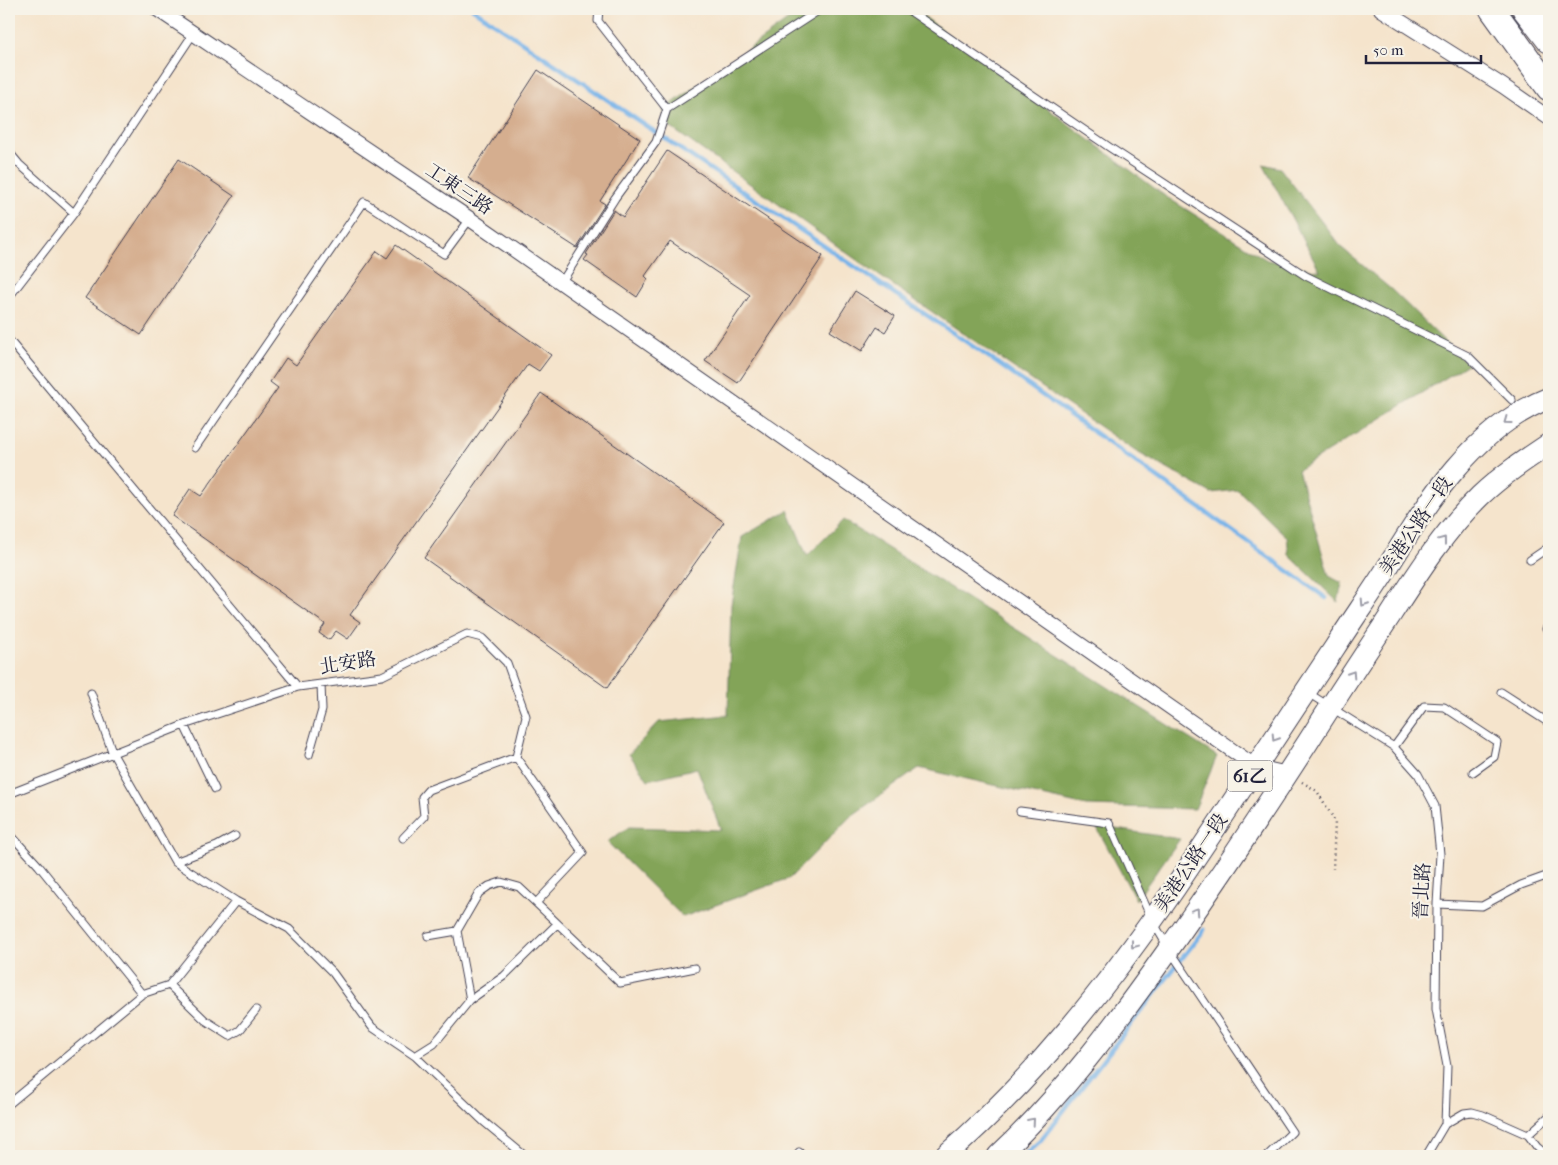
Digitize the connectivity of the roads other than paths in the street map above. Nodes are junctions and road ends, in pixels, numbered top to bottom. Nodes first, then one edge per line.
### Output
1 (157, 9) edge
2 (599, 9) edge
3 (821, 9) edge
4 (907, 9) edge
5 (1381, 9) edge
6 (1492, 9) edge
7 (1525, 9) edge
8 (193, 34) junction
9 (1549, 40) edge
10 (1549, 88) edge
11 (667, 109) junction
12 (1549, 118) edge
13 (9, 152) edge
14 (74, 212) junction
15 (470, 219) junction
16 (561, 283) junction
17 (9, 297) edge
18 (9, 340) edge
19 (1549, 398) edge
20 (1512, 400) dead end
21 (1549, 444) edge
22 (195, 448) dead end
23 (1549, 547) edge
24 (1530, 560) dead end
25 (321, 684) junction
26 (298, 687) junction
27 (1305, 692) junction
28 (1502, 692) dead end
29 (91, 693) dead end
30 (1330, 707) junction
31 (1549, 721) edge
32 (184, 725) junction
33 (1394, 747) junction
34 (113, 754) junction
35 (310, 755) dead end
36 (516, 757) junction
37 (1256, 767) junction
38 (1473, 772) dead end
39 (1288, 774) junction
40 (215, 789) dead end
41 (9, 794) edge
42 (1020, 810) dead end
43 (9, 833) edge
44 (235, 836) dead end
45 (403, 838) dead end
46 (174, 862) junction
47 (1549, 875) edge
48 (236, 901) junction
49 (536, 903) junction
50 (1437, 904) junction
51 (1152, 920) junction
52 (557, 924) junction
53 (458, 932) junction
54 (428, 936) dead end
55 (1169, 948) junction
56 (695, 968) dead end
57 (169, 985) junction
58 (142, 994) junction
59 (470, 1000) junction
60 (256, 1010) dead end
61 (415, 1056) junction
62 (9, 1104) edge
63 (1549, 1116) edge
64 (1445, 1124) junction
65 (1528, 1135) junction
66 (525, 1156) edge
67 (945, 1156) edge
68 (998, 1156) edge
69 (1267, 1156) edge
70 (1426, 1156) edge
71 (1548, 1156) edge

1 - 8 street, 工東三路
2 - 11 lane
3 - 11 lane
4 - 20 lane
5 - 12 street
6 - 10 highway
7 - 9 highway
8 - 14 lane
8 - 15 street, 工東三路
11 - 16 lane
13 - 14 lane
14 - 17 lane
15 - 16 street, 工東三路
15 - 22 lane
16 - 37 street, 工東三路
18 - 26 lane
19 -> 27 main road, 美港公路一段 / 61乙
30 -> 21 main road, 美港公路一段 / 61乙
23 - 24 lane
25 - 26 lane, 北安路
25 - 35 lane
25 - 36 lane, 北安路
26 - 32 lane, 北安路
27 - 30 lane, 晉北路
27 -> 37 main road, 美港公路一段 / 61乙
28 - 31 lane
29 - 34 lane
30 - 33 lane, 晉北路
30 - 39 main road, 美港公路一段 / 61乙
32 - 34 lane, 北安路
32 - 40 lane
33 - 38 lane
33 - 50 lane, 晉北路
34 - 41 lane, 北安路
34 - 46 lane
36 - 45 lane
36 - 49 lane
37 - 39 street
37 - 51 main road, 美港公路一段 / 61乙
55 -> 39 main road, 美港公路一段 / 61乙
42 - 51 lane
43 - 58 lane
44 - 46 lane
46 - 48 lane
47 - 50 lane
48 - 57 lane
48 - 61 lane
49 - 52 lane
49 - 53 lane
50 - 64 lane, 晉北路
51 - 55 lane
51 -> 67 main road, 美港公路一段 / 61乙
52 - 56 lane
52 - 59 lane
53 - 54 lane
53 - 59 lane
68 -> 55 main road, 美港公路一段 / 61乙
55 - 69 lane
57 - 58 lane
57 - 60 lane
58 - 62 lane
59 - 61 lane
61 - 66 lane
63 - 65 lane
64 - 65 lane
64 - 70 lane, 晉北路
65 - 71 lane

